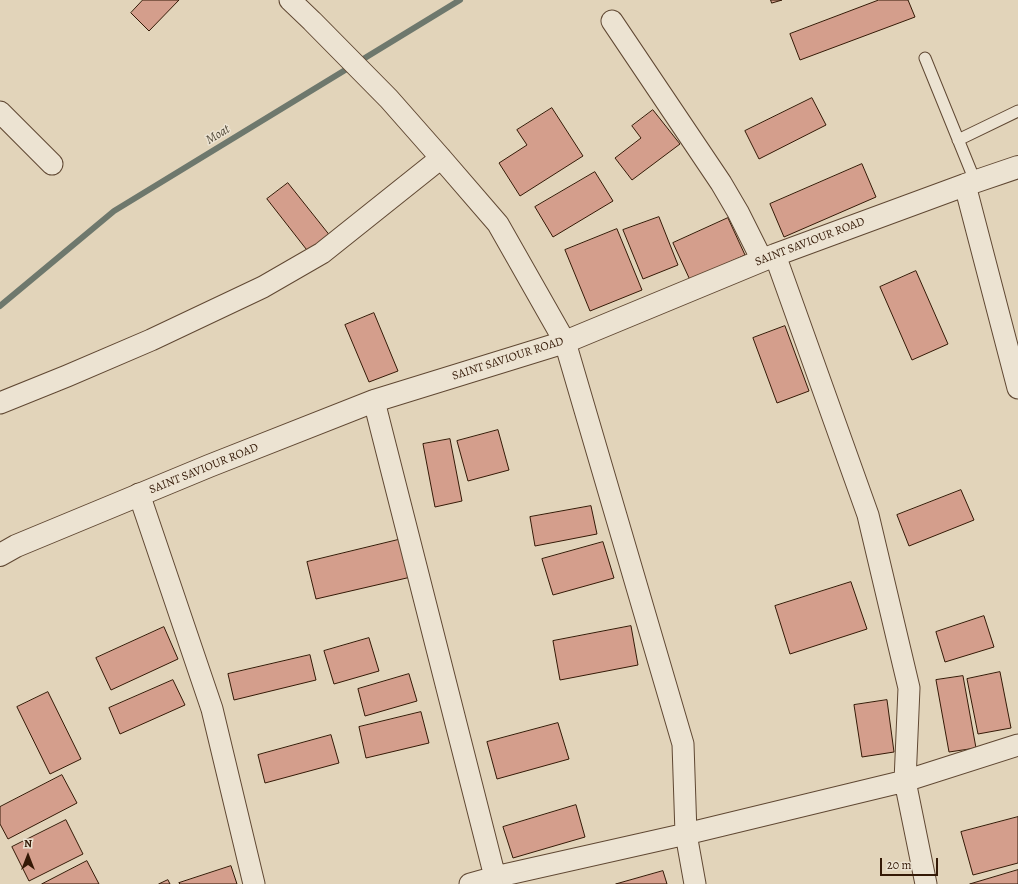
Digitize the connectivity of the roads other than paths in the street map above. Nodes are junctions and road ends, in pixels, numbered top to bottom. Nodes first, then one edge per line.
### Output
1 (290, 0) edge
2 (612, 21) dead end
3 (925, 58) dead end
4 (1018, 111) edge
5 (0, 112) edge
6 (958, 140) junction
7 (441, 158) junction
8 (52, 164) dead end
9 (1018, 167) edge
10 (970, 183) junction
11 (768, 257) junction
12 (565, 342) junction
13 (1018, 388) edge
14 (374, 401) junction
15 (0, 402) edge
16 (139, 494) junction
17 (0, 555) edge
18 (1018, 745) edge
19 (905, 781) junction
20 (686, 834) junction
21 (495, 877) junction
22 (254, 884) edge
23 (470, 884) edge
24 (695, 884) edge
25 (926, 884) edge

1 - 7 street
2 - 11 street
3 - 6 lane
4 - 6 lane
5 - 8 street
6 - 10 lane
7 - 12 street
7 - 15 street
9 - 10 street, SAINT SAVIOUR ROAD
10 - 11 street, SAINT SAVIOUR ROAD
10 - 13 street
11 - 12 street, SAINT SAVIOUR ROAD
11 - 19 street
12 - 14 street, SAINT SAVIOUR ROAD
12 - 20 street
14 - 16 street, SAINT SAVIOUR ROAD
14 - 21 street
16 - 17 street, SAINT SAVIOUR ROAD
16 - 22 street
18 - 19 street
19 - 20 street
19 - 25 street
20 - 21 street
20 - 24 street
21 - 23 street

